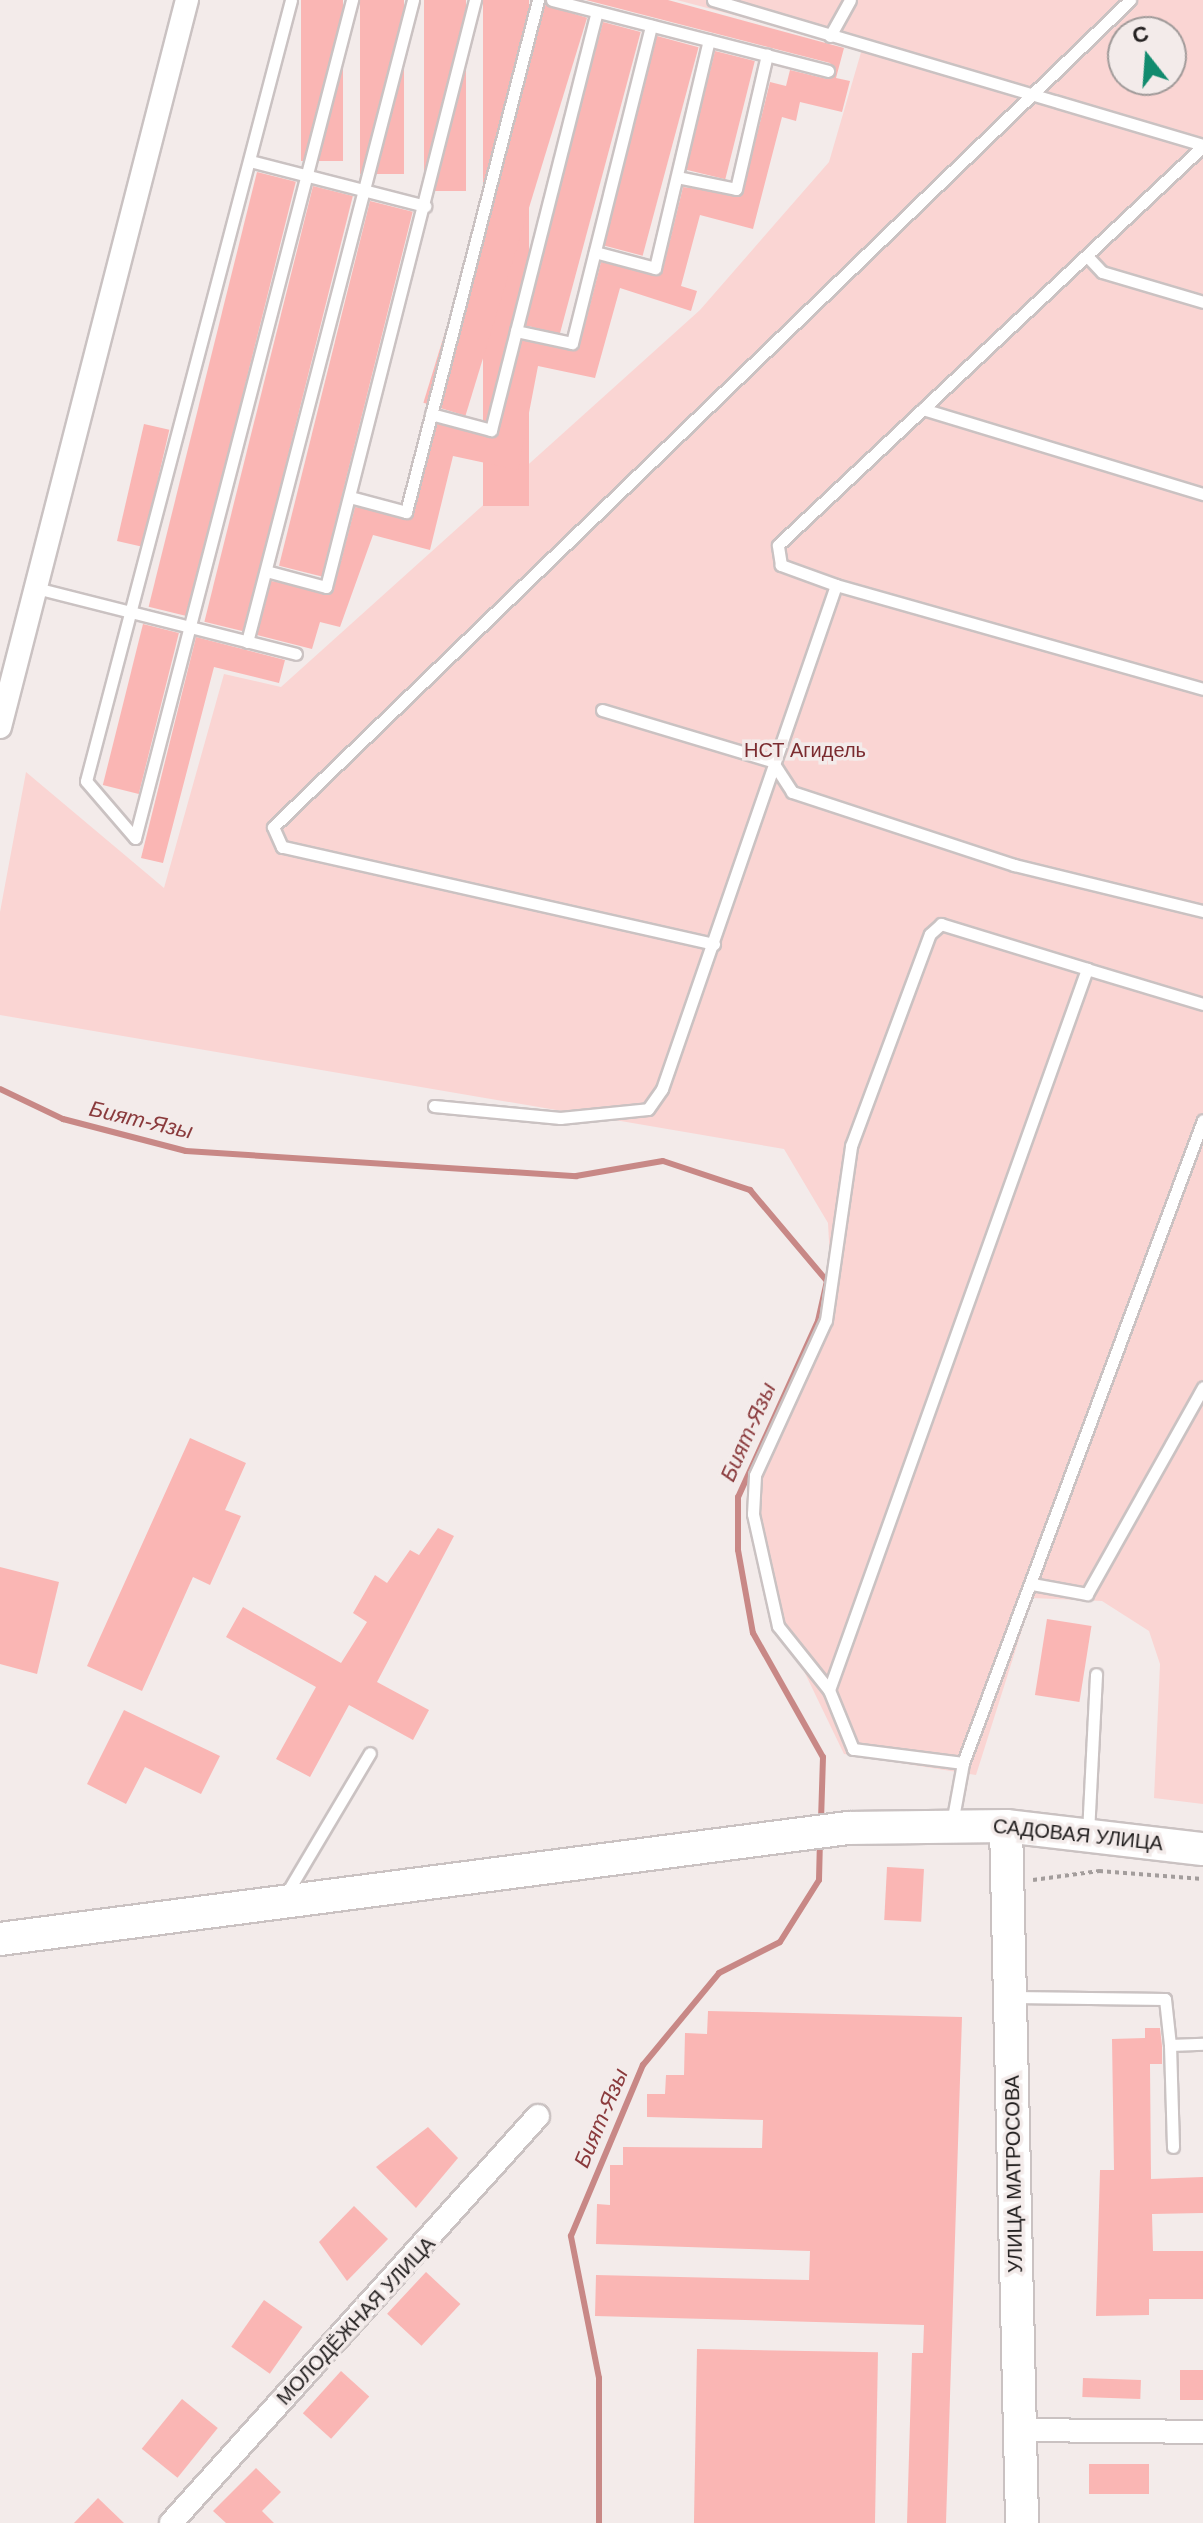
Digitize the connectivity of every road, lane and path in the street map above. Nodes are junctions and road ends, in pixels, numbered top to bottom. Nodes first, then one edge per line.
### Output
1 (187, 0) edge
2 (291, 0) edge
3 (352, 0) edge
4 (413, 0) edge
5 (475, 0) edge
6 (538, 0) edge
7 (552, 0) edge
8 (713, 0) edge
9 (850, 0) edge
10 (1130, 0) edge
11 (597, 12) junction
12 (651, 26) junction
13 (830, 36) junction
14 (709, 40) junction
15 (767, 55) junction
16 (828, 71) dead end
17 (1026, 96) junction
18 (1203, 145) edge
19 (250, 161) junction
20 (308, 176) junction
21 (677, 177) junction
22 (365, 191) junction
23 (425, 206) junction
24 (595, 252) junction
25 (1087, 256) junction
26 (1203, 302) edge
27 (516, 331) junction
28 (923, 409) junction
29 (431, 414) junction
30 (1203, 494) edge
31 (350, 497) junction
32 (266, 571) junction
33 (836, 585) junction
34 (36, 588) junction
35 (134, 613) junction
36 (193, 628) junction
37 (247, 642) junction
38 (296, 654) dead end
39 (1203, 689) edge
40 (602, 710) dead end
41 (0, 727) edge
42 (776, 771) junction
43 (1203, 911) edge
44 (714, 944) junction
45 (1087, 969) junction
46 (1203, 1004) edge
47 (434, 1106) dead end
48 (1203, 1120) edge
49 (1203, 1387) edge
50 (1032, 1584) junction
51 (1096, 1674) dead end
52 (829, 1690) junction
53 (370, 1753) dead end
54 (963, 1763) junction
55 (952, 1824) junction
56 (1006, 1826) junction
57 (1088, 1835) junction
58 (1203, 1849) edge
59 (1203, 1879) edge
60 (1007, 1884) junction
61 (282, 1900) junction
62 (0, 1939) edge
63 (1010, 1997) junction
64 (1203, 2044) edge
65 (1170, 2045) junction
66 (538, 2116) dead end
67 (1173, 2147) dead end
68 (1021, 2430) junction
69 (1203, 2432) edge
70 (171, 2523) edge
71 (1022, 2523) edge

1 - 34 street
2 - 19 lane
3 - 20 lane
4 - 22 lane
5 - 23 lane
6 - 29 lane
7 - 11 lane
8 - 13 lane
9 - 13 lane
10 - 17 lane
11 - 12 lane
11 - 27 lane
12 - 14 lane
12 - 24 lane
13 - 17 lane
14 - 15 lane
14 - 21 lane
15 - 16 lane
15 - 21 lane
17 - 18 lane
17 - 44 lane
18 - 25 lane
19 - 20 lane
19 - 35 lane
20 - 22 lane
20 - 36 lane
21 - 24 lane
22 - 23 lane
22 - 32 lane
23 - 31 lane
24 - 27 lane
25 - 26 lane
25 - 28 lane
27 - 29 lane
28 - 30 lane
28 - 33 lane
29 - 31 lane
31 - 32 lane
32 - 37 lane
33 - 39 lane
33 - 42 lane
34 - 35 lane
34 - 41 street
35 - 36 lane
35 - 36 lane
36 - 37 lane
37 - 38 lane
40 - 42 lane
42 - 43 lane
42 - 44 lane
44 - 47 lane
45 - 46 lane
45 - 52 lane
45 - 52 lane
48 - 50 lane
49 - 50 lane
50 - 54 lane
51 - 57 lane
52 - 54 lane
53 - 61 lane
54 - 55 lane
55 - 56 main road, САДОВАЯ УЛИЦА
55 - 61 main road, САДОВАЯ УЛИЦА
56 - 57 main road, САДОВАЯ УЛИЦА
56 - 60 main road, УЛИЦА МАТРОСОВА
57 - 58 main road, САДОВАЯ УЛИЦА
59 - 60 path
60 - 63 main road, УЛИЦА МАТРОСОВА
61 - 62 main road, САДОВАЯ УЛИЦА
63 - 65 lane
63 - 68 main road, УЛИЦА МАТРОСОВА
64 - 65 lane
65 - 67 lane
66 - 70 street, МОЛОДЁЖНАЯ УЛИЦА
68 - 69 street
68 - 71 main road, УЛИЦА МАТРОСОВА

